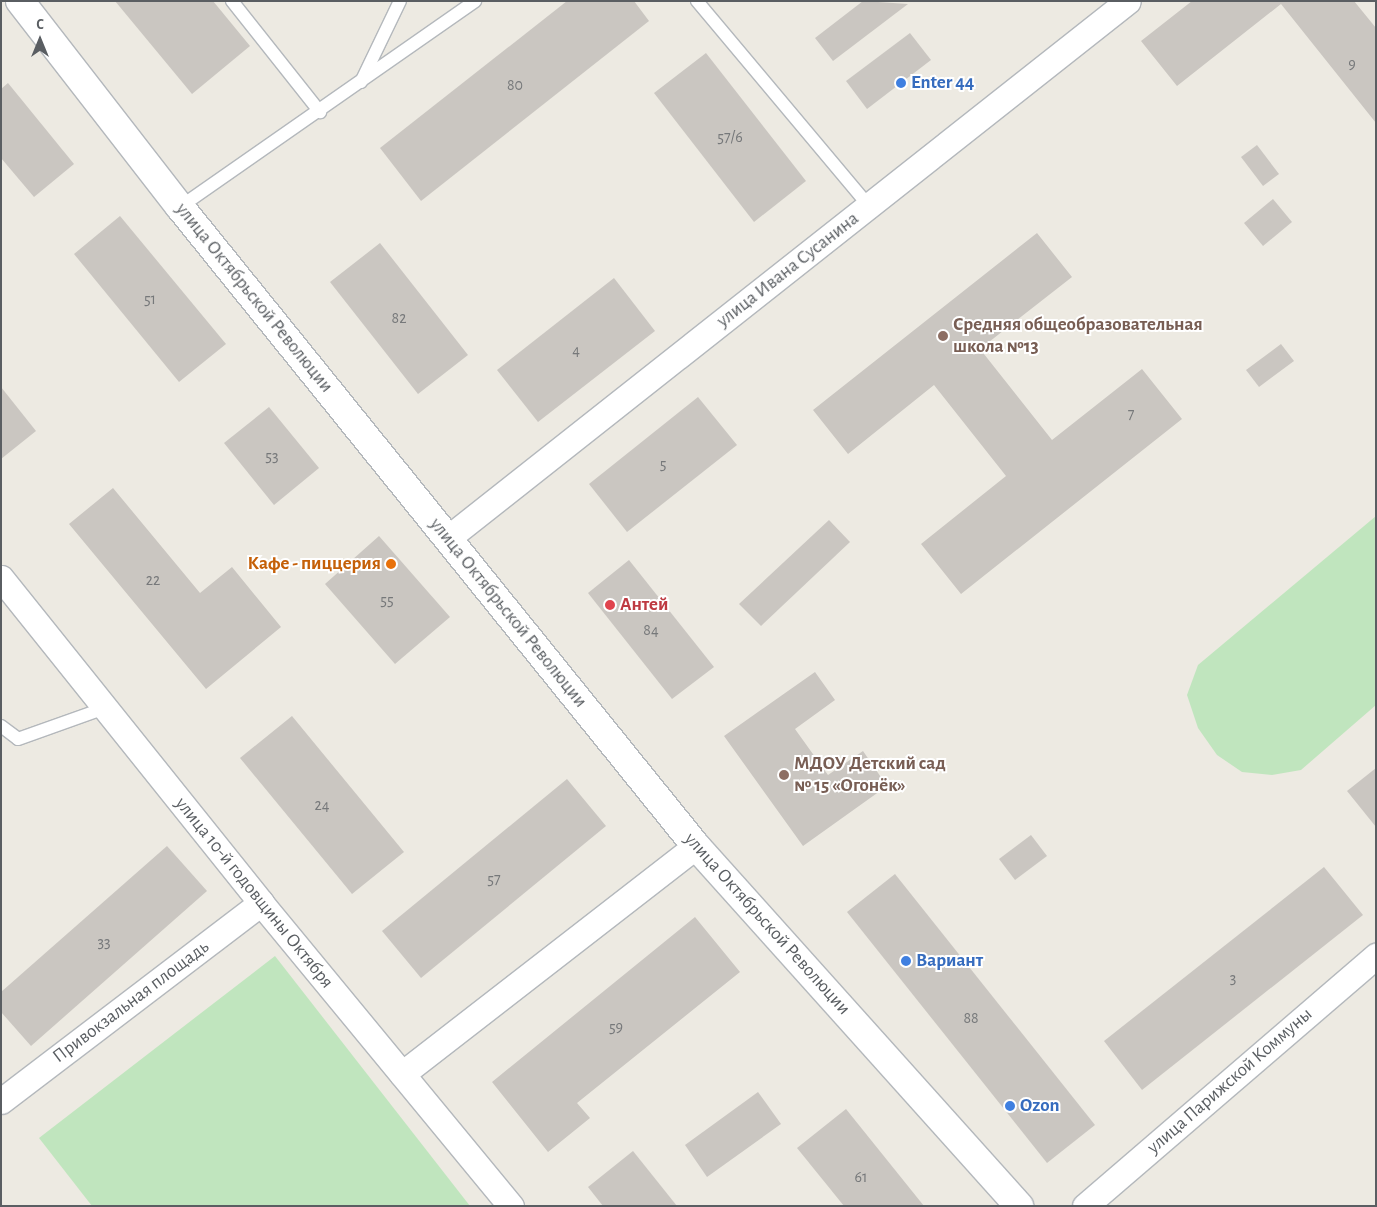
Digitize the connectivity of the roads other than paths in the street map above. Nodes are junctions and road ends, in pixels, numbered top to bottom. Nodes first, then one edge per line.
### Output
1 (20, 1) edge
2 (232, 1) edge
3 (475, 1) edge
4 (697, 1) edge
5 (1128, 1) edge
6 (398, 3) edge
7 (361, 84) junction
8 (320, 112) junction
9 (868, 206) junction
10 (180, 207) junction
11 (448, 538) junction
12 (1, 578) edge
13 (105, 708) junction
14 (1, 726) edge
15 (696, 846) junction
16 (261, 903) junction
17 (1376, 956) edge
18 (402, 1074) junction
19 (1, 1101) edge
20 (511, 1206) edge
21 (1019, 1206) edge
22 (1085, 1206) edge

1 - 10 street, улица Октябрьской Революции
2 - 8 lane
3 - 7 lane
4 - 9 lane
5 - 9 street, улица Ивана Сусанина
6 - 7 lane
7 - 8 lane
8 - 10 lane
9 - 11 street, улица Ивана Сусанина
10 - 11 street, улица Октябрьской Революции
11 - 15 street, улица Октябрьской Революции
12 - 13 street, улица 10-й годовщины Октября
13 - 14 lane
13 - 16 street, улица 10-й годовщины Октября
15 - 18 street
15 - 21 street, улица Октябрьской Революции
16 - 18 street, улица 10-й годовщины Октября
16 - 19 street, Привокзальная площадь
17 - 22 street, улица Парижской Коммуны
18 - 20 street, улица 10-й годовщины Октября

